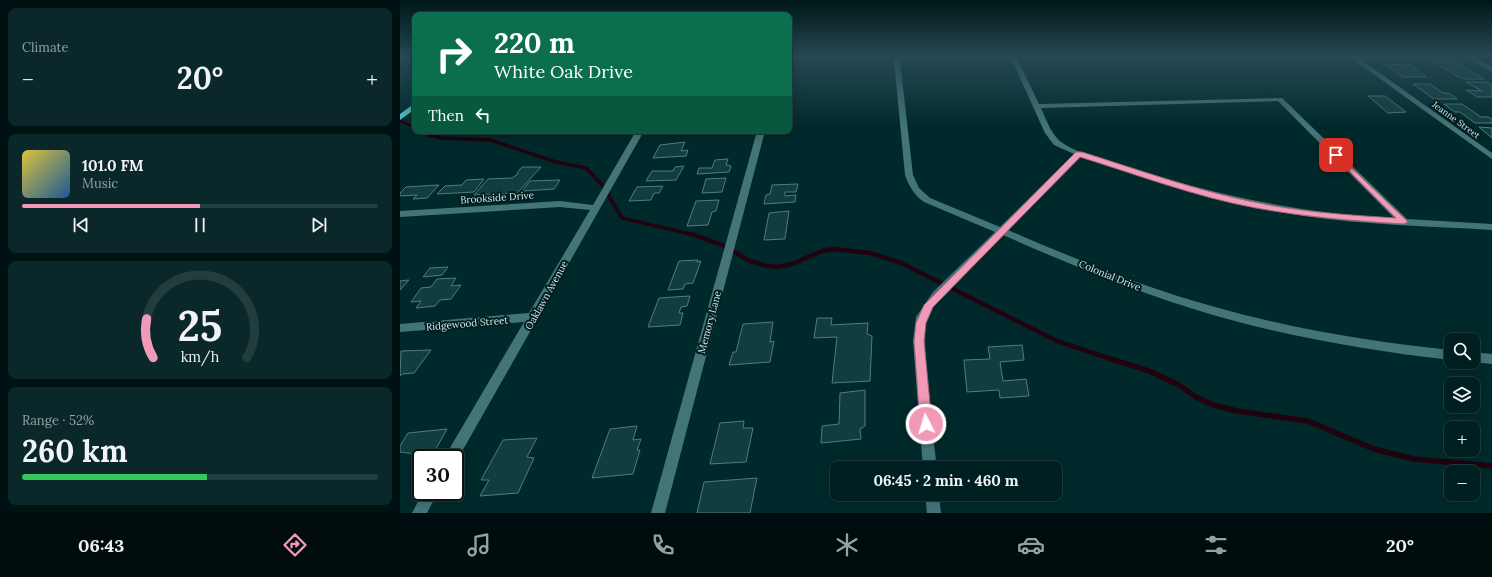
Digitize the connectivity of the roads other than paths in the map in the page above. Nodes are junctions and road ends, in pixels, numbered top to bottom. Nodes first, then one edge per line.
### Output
1 (899, 80) edge
2 (1024, 80) edge
3 (1384, 80) edge
4 (1036, 106) junction
5 (412, 108) edge
6 (400, 118) edge
7 (638, 134) edge
8 (760, 134) edge
9 (1079, 154) junction
10 (1492, 157) edge
11 (594, 208) junction
12 (400, 214) edge
13 (1404, 222) junction
14 (1492, 227) edge
15 (1002, 231) junction
16 (533, 317) junction
17 (400, 328) edge
18 (1444, 354) edge
19 (1480, 358) edge
20 (1492, 359) edge
21 (456, 449) edge
22 (929, 461) edge
23 (426, 501) edge
24 (933, 501) edge
25 (419, 513) edge
26 (658, 513) edge
27 (934, 513) edge

1 - 15 street, Colonial Drive
2 - 4 street
3 - 10 street, Jeanne Street
4 - 9 street
4 - 13 street
5 - 6 main road
7 - 11 street, Oaklawn Avenue
8 - 26 street, Memory Lane
9 - 13 street
9 - 15 street
11 - 12 street, Brookside Drive
11 - 16 street, Oaklawn Avenue
13 - 14 street
15 - 18 street, Colonial Drive
15 - 22 street
16 - 17 street, Ridgewood Street
16 - 21 street, Oaklawn Avenue
19 - 20 street
23 - 25 street
24 - 27 street

